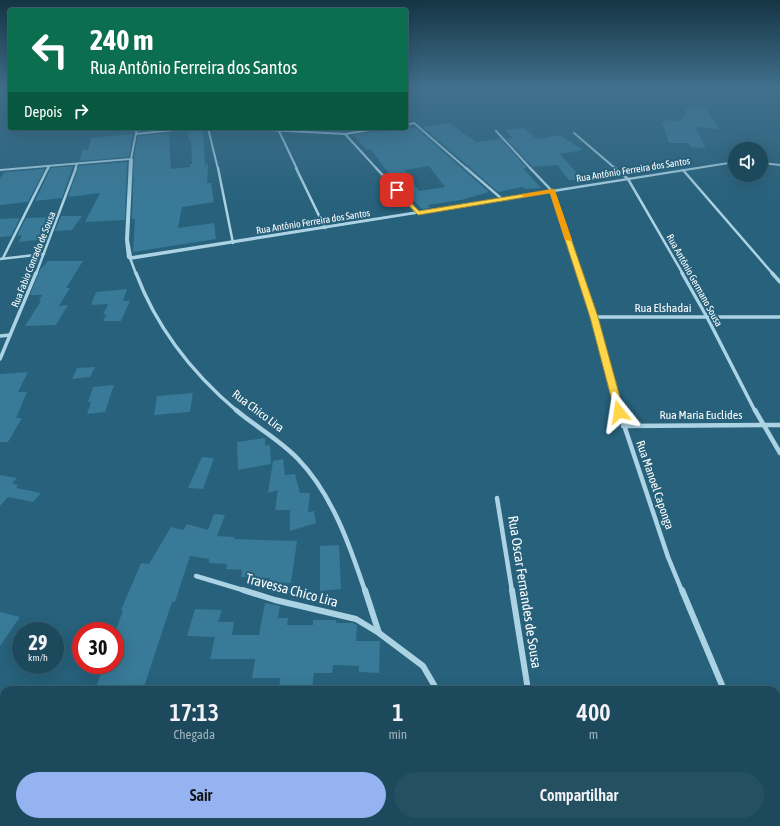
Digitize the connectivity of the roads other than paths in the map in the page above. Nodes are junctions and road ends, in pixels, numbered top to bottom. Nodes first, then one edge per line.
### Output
1 (418, 127) edge
2 (137, 130) edge
3 (175, 130) edge
4 (208, 130) edge
5 (263, 130) edge
6 (370, 130) edge
7 (279, 131) junction
8 (496, 131) dead end
9 (574, 133) dead end
10 (136, 134) junction
11 (345, 134) junction
12 (131, 159) junction
13 (728, 163) edge
14 (77, 164) junction
15 (768, 164) edge
16 (780, 165) edge
17 (49, 166) junction
18 (0, 170) edge
19 (683, 170) junction
20 (628, 180) junction
21 (552, 191) junction
22 (502, 199) junction
23 (418, 213) junction
24 (325, 228) junction
25 (233, 243) junction
26 (44, 254) junction
27 (1, 258) edge
28 (130, 258) junction
29 (780, 282) edge
30 (594, 317) junction
31 (707, 317) junction
32 (780, 317) edge
33 (10, 335) junction
34 (0, 336) edge
35 (0, 359) edge
36 (762, 425) junction
37 (780, 425) edge
38 (623, 426) junction
39 (780, 453) edge
40 (497, 498) dead end
41 (196, 576) dead end
42 (379, 633) junction
43 (435, 686) edge
44 (527, 686) edge
45 (722, 686) edge

1 - 22 street
2 - 10 street, Rua Chico Lira
3 - 10 street
4 - 25 street
5 - 7 street
6 - 11 street
7 - 11 street
7 - 24 street
8 - 21 street
9 - 20 street, Rua Antônio Germano Sousa
10 - 12 street, Rua Chico Lira
11 - 23 street
12 - 14 street
12 - 28 street, Rua Chico Lira
13 - 19 street, Rua Antônio Ferreira dos Santos
14 - 17 street
14 - 26 street, Rua Fabio Conrado de Sousa
15 - 16 street
17 - 18 street
17 - 27 street
19 - 20 street, Rua Antônio Ferreira dos Santos
19 - 29 street
20 - 21 street, Rua Antônio Ferreira dos Santos
20 - 31 street, Rua Antônio Germano Sousa
21 - 22 street, Rua Antônio Ferreira dos Santos
21 - 30 street, Rua Manoel Caponga
22 - 23 street, Rua Antônio Ferreira dos Santos
23 - 24 street, Rua Antônio Ferreira dos Santos
24 - 25 street, Rua Antônio Ferreira dos Santos
25 - 28 street, Rua Antônio Ferreira dos Santos
26 - 27 street
26 - 33 street, Rua Fabio Conrado de Sousa
28 - 42 street, Rua Chico Lira
30 - 31 street, Rua Elshadai
30 - 38 street, Rua Manoel Caponga
31 - 32 street, Rua Elshadai
31 - 36 street, Rua Antônio Germano Sousa
33 - 34 street
33 - 35 street, Rua Fabio Conrado de Sousa
36 - 37 street, Rua Maria Euclides
36 - 38 street, Rua Maria Euclides
36 - 39 street, Rua Antônio Germano Sousa
38 - 45 street, Rua Manoel Caponga
40 - 44 street, Rua Oscar Fernandes de Sousa
41 - 42 street, Travessa Chico Lira
42 - 43 street

